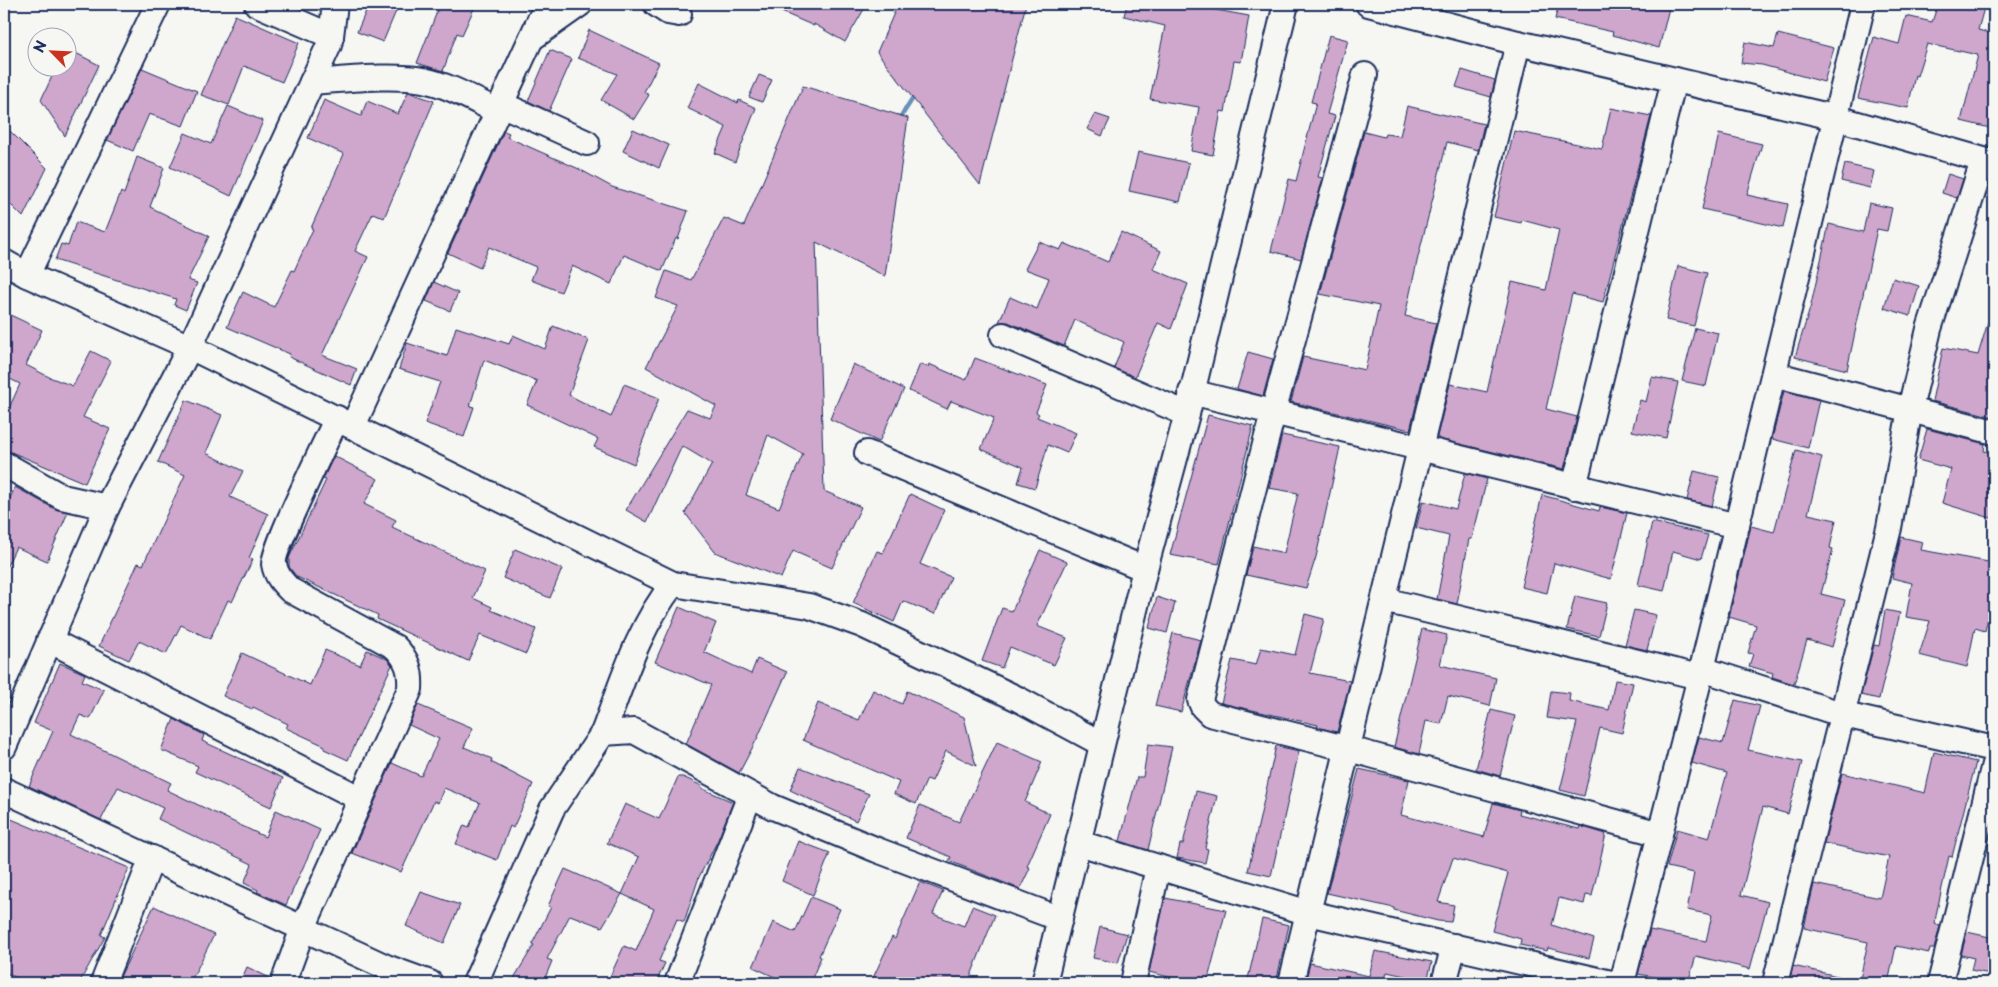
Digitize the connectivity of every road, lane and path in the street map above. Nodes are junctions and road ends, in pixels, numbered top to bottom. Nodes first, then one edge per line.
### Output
1 (158, 4) edge
2 (257, 4) edge
3 (335, 4) edge
4 (547, 4) edge
5 (580, 4) edge
6 (656, 4) edge
7 (1286, 4) edge
8 (1368, 4) edge
9 (1863, 4) edge
10 (679, 14) dead end
11 (331, 36) junction
12 (532, 38) junction
13 (1518, 43) junction
14 (1366, 74) dead end
15 (1674, 80) junction
16 (312, 82) junction
17 (499, 108) junction
18 (1837, 118) junction
19 (587, 143) dead end
20 (1989, 162) edge
21 (4, 262) edge
22 (27, 275) junction
23 (1003, 335) dead end
24 (190, 347) junction
25 (1774, 374) junction
26 (1189, 403) junction
27 (1910, 409) junction
28 (1273, 413) junction
29 (345, 422) junction
30 (1994, 432) edge
31 (1420, 450) junction
32 (867, 454) dead end
33 (4, 464) edge
34 (1574, 487) junction
35 (107, 507) junction
36 (1737, 526) junction
37 (1145, 570) junction
38 (673, 584) junction
39 (1384, 600) junction
40 (49, 640) junction
41 (1700, 673) junction
42 (1844, 715) junction
43 (603, 733) junction
44 (1102, 744) junction
45 (4, 747) edge
46 (1349, 749) junction
47 (1994, 749) edge
48 (1994, 764) edge
49 (4, 790) edge
50 (750, 795) junction
51 (361, 799) junction
52 (1660, 834) junction
53 (1079, 843) junction
54 (152, 858) junction
55 (1158, 867) junction
56 (1309, 913) junction
57 (1060, 918) junction
58 (303, 928) junction
59 (1454, 946) junction
60 (424, 982) edge
61 (103, 983) edge
62 (282, 983) edge
63 (475, 983) edge
64 (677, 983) edge
65 (1044, 983) edge
66 (1133, 983) edge
67 (1291, 983) edge
68 (1444, 983) edge
69 (1610, 983) edge
70 (1622, 983) edge
71 (1775, 983) edge
72 (1940, 983) edge

1 - 22 street
2 - 11 street
3 - 11 street
4 - 12 street
5 - 12 street
6 - 10 street
7 - 26 street
8 - 13 street
9 - 18 street
11 - 16 street
12 - 17 street
13 - 15 street
13 - 31 street
14 - 28 street
15 - 18 street
15 - 34 street
16 - 17 street
16 - 24 street
17 - 19 street
17 - 29 street
18 - 20 street
18 - 25 street
20 - 27 street
21 - 22 street
22 - 24 street
23 - 26 street
24 - 29 street
24 - 35 street
25 - 27 street
25 - 36 street
26 - 28 street
26 - 37 street
27 - 30 street
27 - 42 street
28 - 31 street
28 - 46 street
29 - 38 street
29 - 51 street
31 - 34 street
31 - 39 street
32 - 37 street
33 - 35 street
34 - 36 street
35 - 40 street
36 - 41 street
37 - 44 street
38 - 43 street
38 - 44 street
39 - 41 street
39 - 46 street
40 - 45 street
40 - 51 street
41 - 42 street
41 - 52 street
42 - 47 street
42 - 71 street
43 - 50 street
43 - 63 street
44 - 53 street
46 - 52 street
46 - 56 street
48 - 72 street
49 - 54 street
50 - 57 street
50 - 64 street
51 - 58 street
52 - 70 street
53 - 55 street
53 - 57 street
54 - 58 street
54 - 61 street
55 - 56 street
55 - 66 street
56 - 59 street
56 - 67 street
57 - 65 street
58 - 60 street
58 - 62 street
59 - 68 street
59 - 69 street

